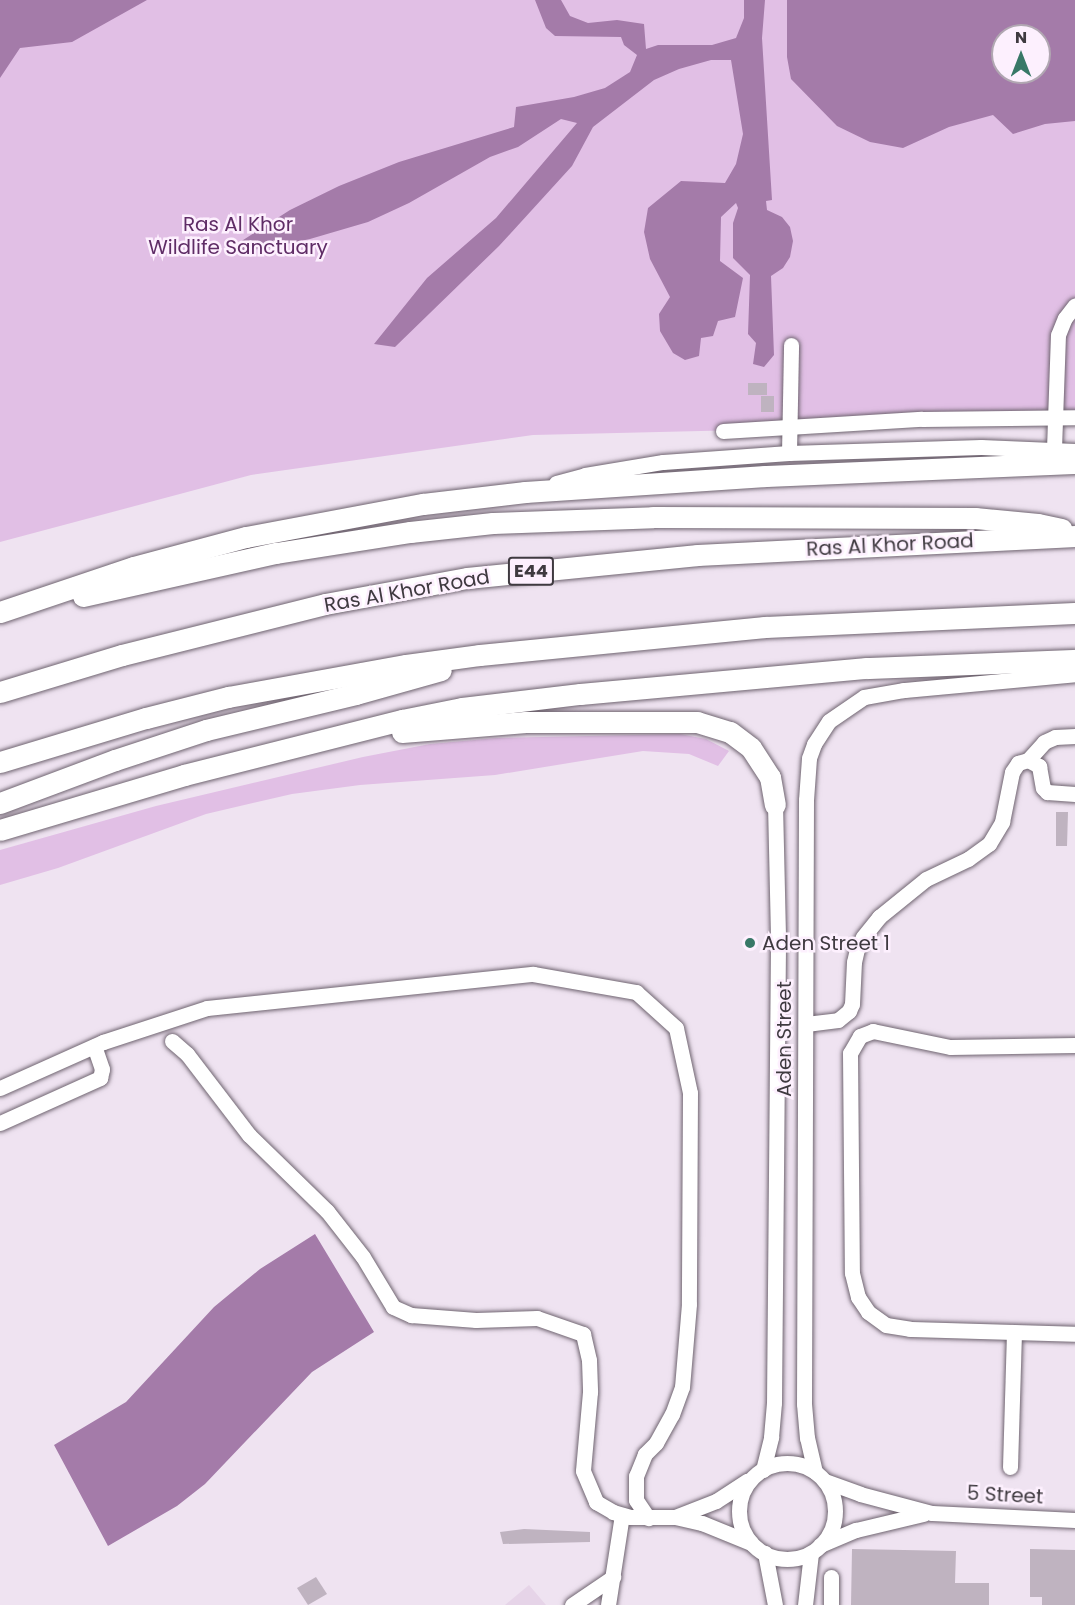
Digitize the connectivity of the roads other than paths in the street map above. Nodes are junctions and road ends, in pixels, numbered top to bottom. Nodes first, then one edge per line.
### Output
1 (1075, 305) edge
2 (791, 345) dead end
3 (1055, 417) junction
4 (1075, 417) edge
5 (790, 427) junction
6 (723, 431) dead end
7 (1054, 449) junction
8 (1075, 451) edge
9 (789, 453) junction
10 (1075, 463) edge
11 (525, 492) junction
12 (1075, 534) edge
13 (9, 610) edge
14 (1075, 613) edge
15 (480, 655) junction
16 (1075, 660) edge
17 (1075, 674) edge
18 (0, 692) edge
19 (1075, 736) edge
20 (327, 741) junction
21 (1028, 760) junction
22 (0, 762) edge
23 (1075, 794) edge
24 (0, 803) edge
25 (775, 805) joint
26 (0, 830) edge
27 (806, 1024) junction
28 (172, 1041) dead end
29 (1075, 1045) edge
30 (94, 1046) junction
31 (0, 1088) edge
32 (0, 1123) edge
33 (1014, 1332) junction
34 (1075, 1334) edge
35 (1010, 1467) dead end
36 (758, 1474) junction
37 (820, 1477) junction
38 (932, 1513) junction
39 (622, 1515) junction
40 (675, 1517) junction
41 (648, 1518) junction
42 (1075, 1520) edge
43 (751, 1543) junction
44 (816, 1549) junction
45 (765, 1553) junction
46 (613, 1577) junction
47 (831, 1577) dead end
48 (572, 1605) edge
49 (608, 1605) edge
50 (775, 1605) edge
51 (805, 1605) edge
52 (831, 1605) edge

1 - 3 street
2 - 5 street
3 - 4 street
3 - 5 street
3 - 7 street
5 - 6 street
5 - 9 street
7 - 8 street
7 - 9 street
9 - 11 street
10 - 11 highway
11 - 13 highway
12 - 13 highway
12 - 18 highway, Ras Al Khor Road / E44
14 - 15 highway
15 - 22 highway
15 - 24 highway
16 - 20 highway
17 - 27 street, Aden Street
19 - 21 street
20 - 25 highway
20 - 26 highway
21 - 23 street
21 - 27 street
25 - 36 street, Aden Street
27 - 37 street, Aden Street
28 - 39 street
29 - 33 street
30 - 31 street
30 - 32 street
30 - 41 street
33 - 34 street
33 - 35 street
36 - 37 street
36 - 40 street
36 - 43 street
37 - 38 street, 5 Street
37 - 44 street
38 - 42 street, 5 Street
38 - 44 street, 5 Street
39 - 41 street
39 - 46 street
40 - 41 street
40 - 43 street
43 - 45 street
44 - 45 street
44 - 51 street
45 - 50 street
46 - 48 street
46 - 49 street
47 - 52 street

